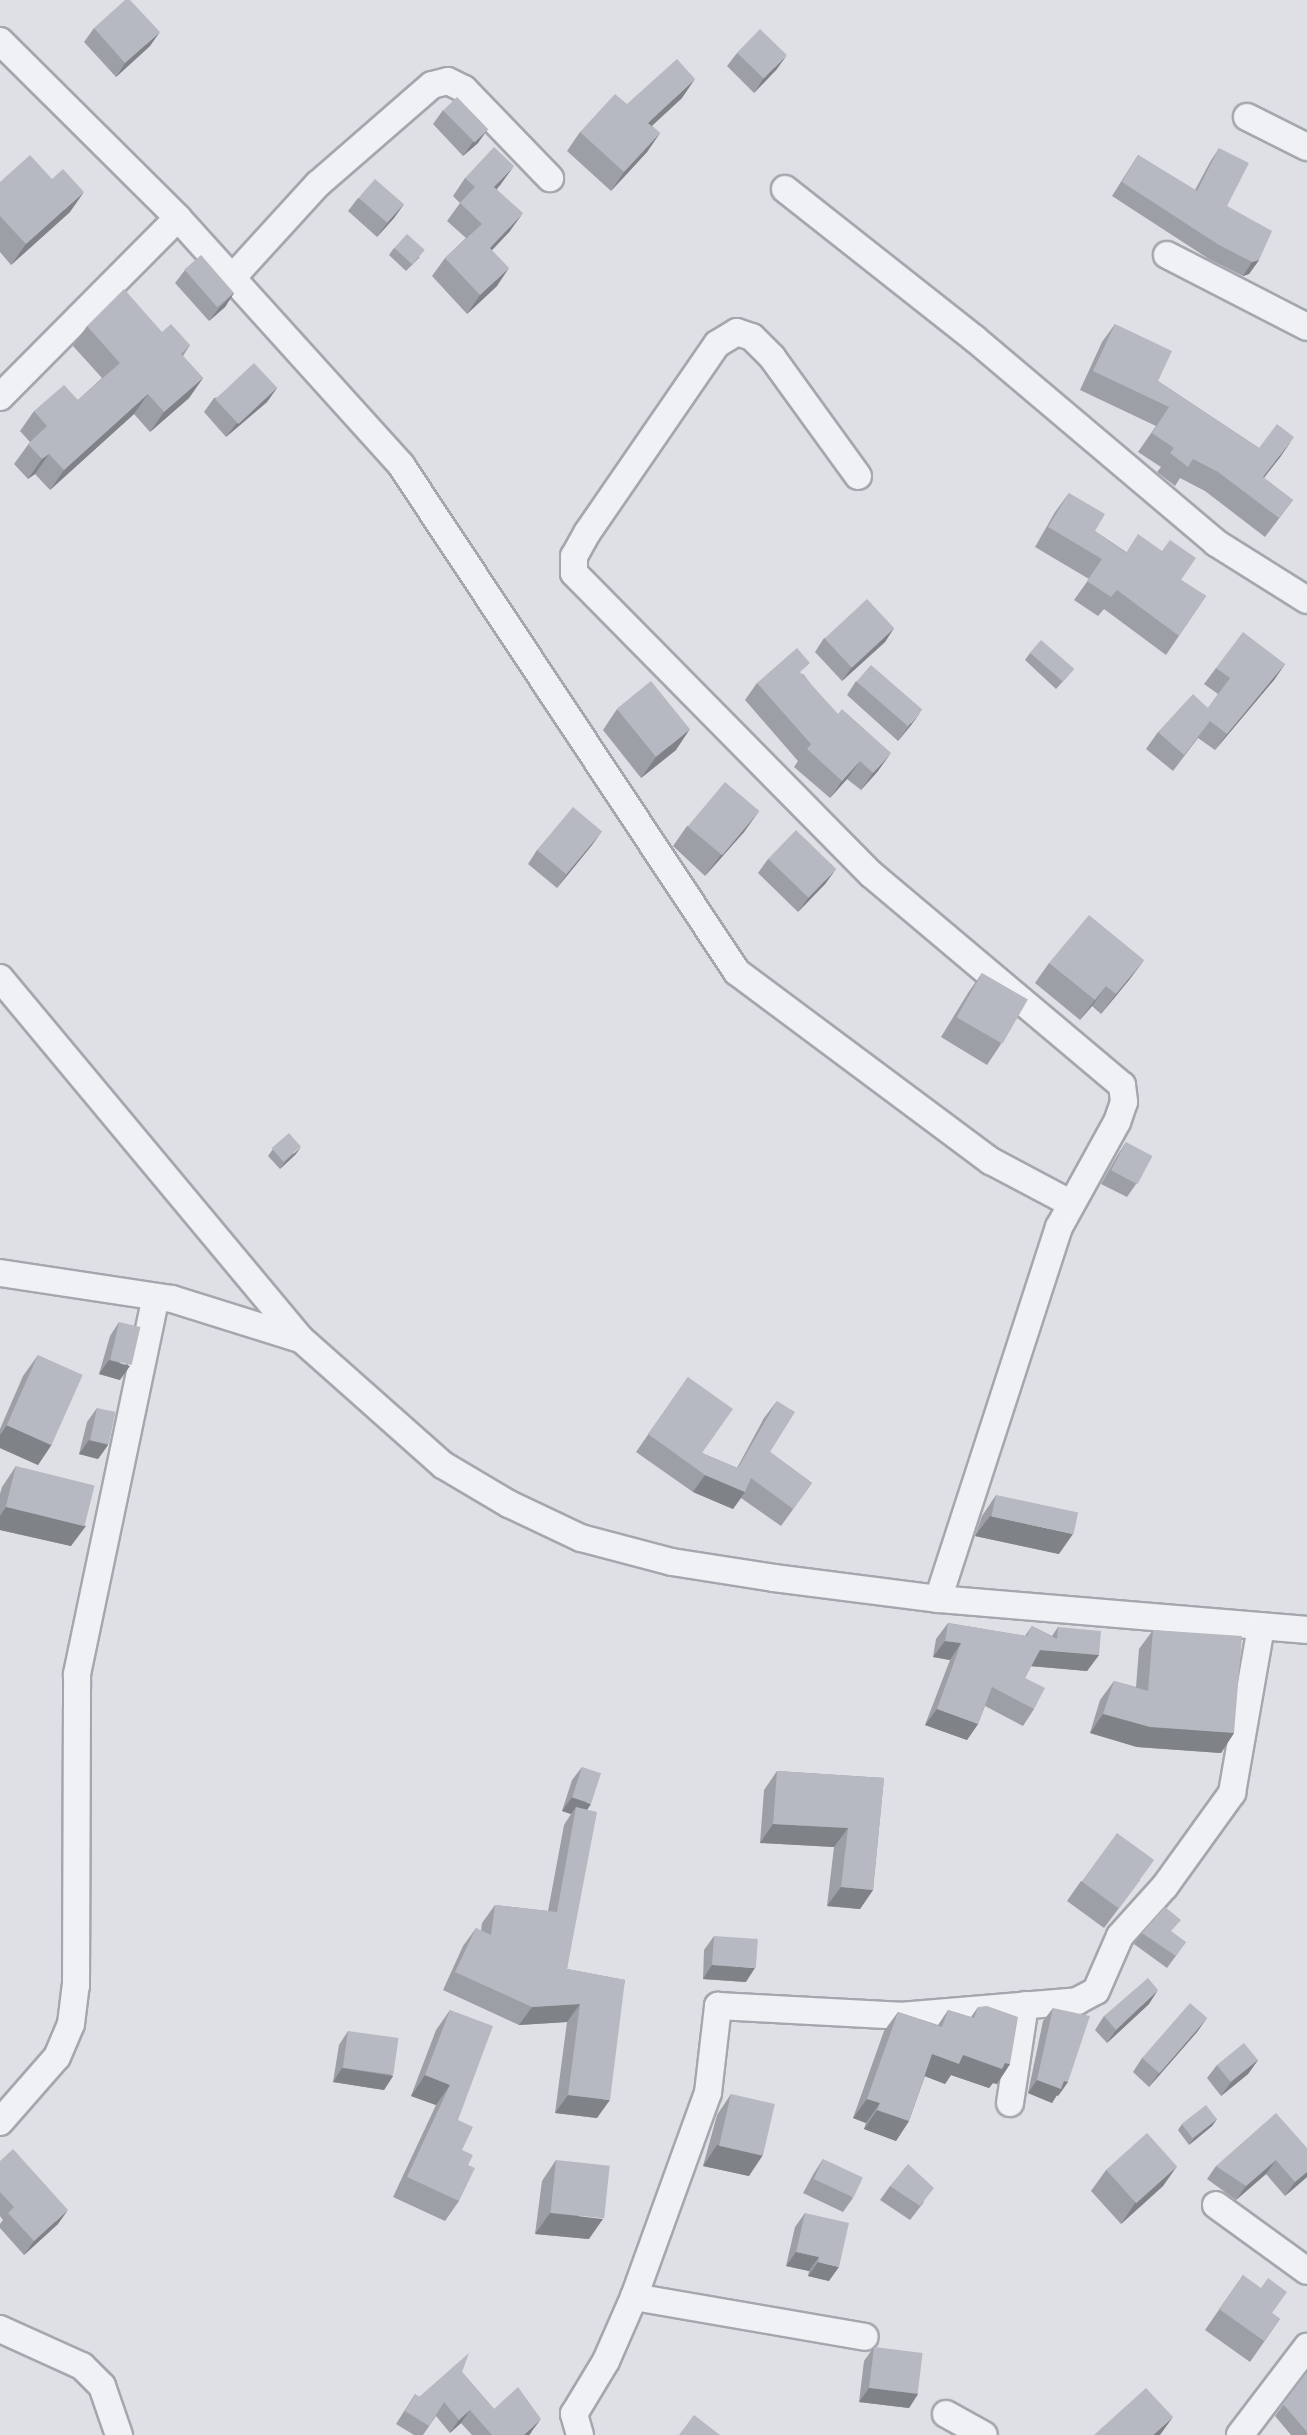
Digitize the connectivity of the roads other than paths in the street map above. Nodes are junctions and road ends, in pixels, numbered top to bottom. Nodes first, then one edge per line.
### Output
1 (0, 41) edge
2 (1247, 117) dead end
3 (1307, 147) edge
4 (550, 178) dead end
5 (785, 189) dead end
6 (178, 218) junction
7 (1167, 255) dead end
8 (233, 277) junction
9 (1307, 327) edge
10 (0, 397) edge
11 (858, 476) dead end
12 (1307, 600) edge
13 (0, 978) edge
14 (1070, 1203) junction
15 (0, 1273) edge
16 (154, 1305) dead end
17 (301, 1339) junction
18 (938, 1599) junction
19 (1261, 1626) junction
20 (1307, 1630) edge
21 (1025, 2005) junction
22 (1010, 2103) dead end
23 (0, 2122) edge
24 (1216, 2205) dead end
25 (1307, 2271) edge
26 (634, 2297) junction
27 (0, 2329) edge
28 (865, 2337) dead end
29 (1307, 2347) edge
30 (946, 2414) dead end
31 (119, 2435) edge
32 (580, 2435) edge
33 (984, 2435) edge
34 (1240, 2435) edge

1 - 6 street
2 - 3 street
4 - 8 street
5 - 12 street
6 - 8 street
6 - 10 street
7 - 9 street
8 - 14 street
11 - 14 street
13 - 17 street
14 - 18 street
15 - 17 street
16 - 23 street
17 - 18 street
18 - 19 street
19 - 20 street
19 - 21 street
21 - 22 street
21 - 26 street
24 - 25 street
26 - 28 street
26 - 32 street
27 - 31 street
29 - 34 street
30 - 33 street

